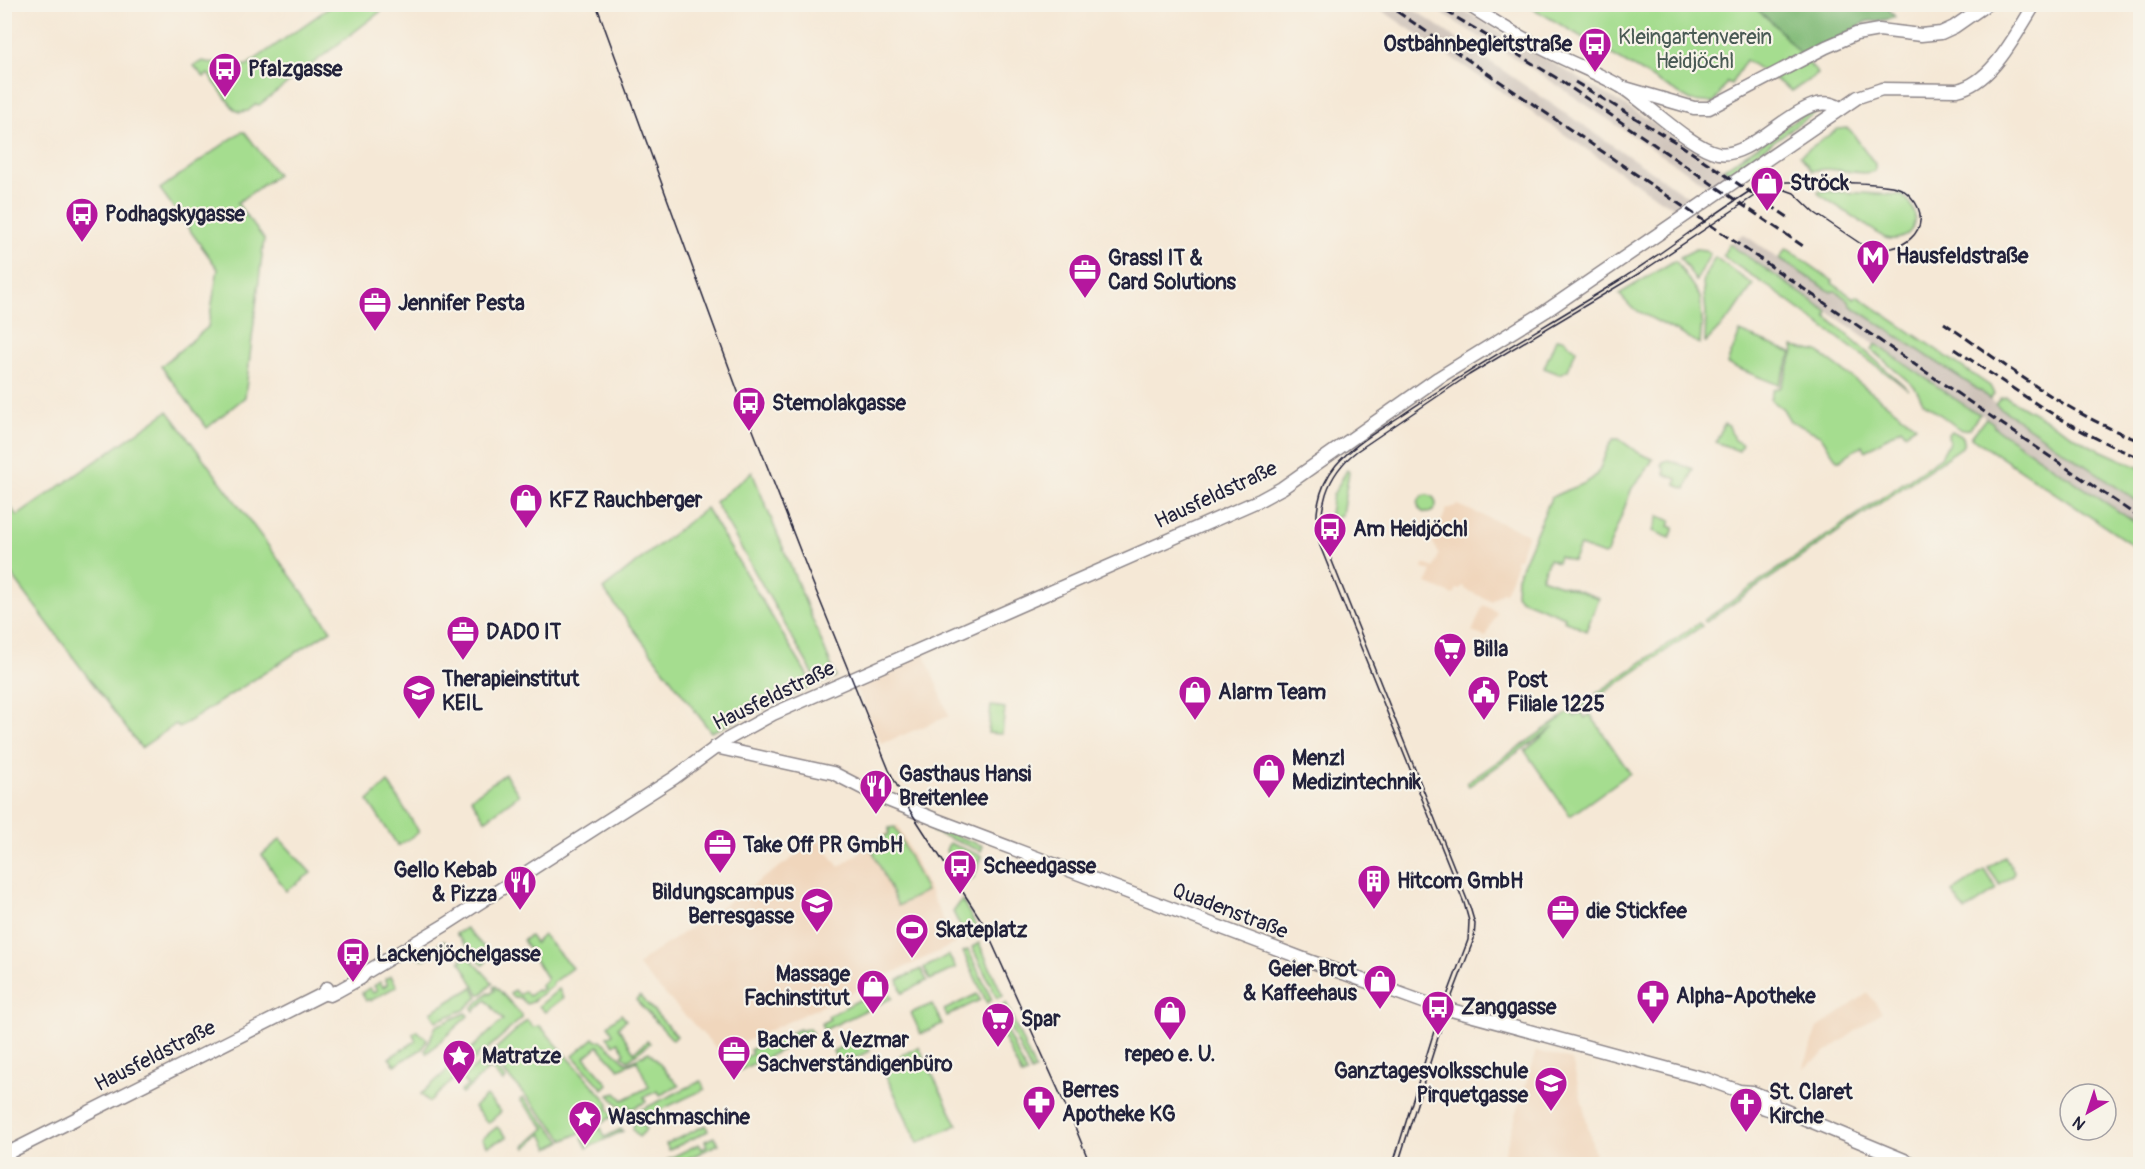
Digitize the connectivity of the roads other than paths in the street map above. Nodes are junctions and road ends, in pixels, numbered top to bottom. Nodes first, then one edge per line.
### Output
1 (1467, 4) edge
2 (1987, 4) edge
3 (2035, 4) edge
4 (1621, 87) junction
5 (1840, 108) junction
6 (715, 747) junction
7 (4, 1155) edge
8 (1914, 1164) edge

1 - 4 street
2 - 4 street
3 - 5 street, Hausfeldstraße
4 - 5 street
5 - 6 street, Hausfeldstraße
6 - 7 street, Hausfeldstraße
6 - 8 street, Quadenstraße

